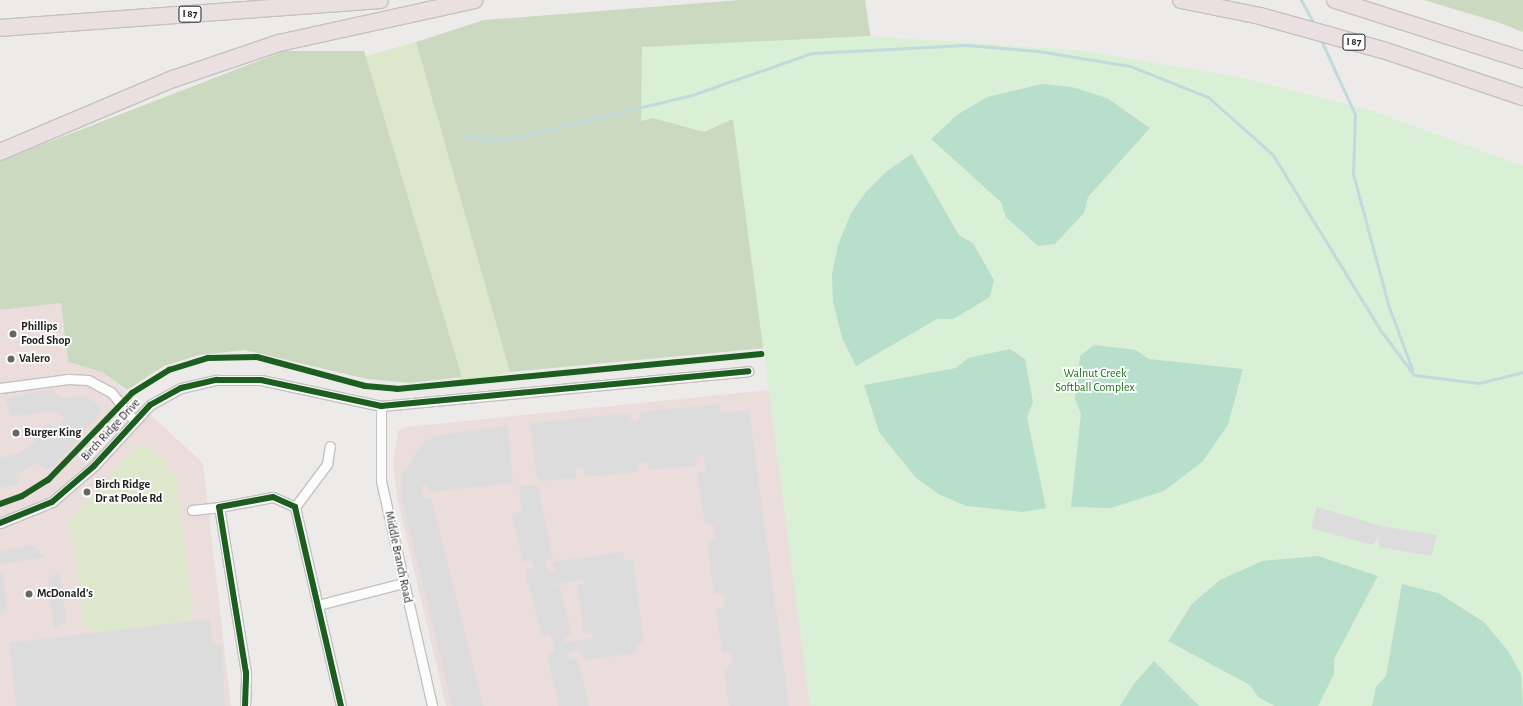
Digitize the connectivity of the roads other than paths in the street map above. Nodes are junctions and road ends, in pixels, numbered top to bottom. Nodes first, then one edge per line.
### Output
1 (380, 0) edge
2 (474, 0) edge
3 (1181, 0) edge
4 (1335, 0) edge
5 (0, 28) edge
6 (1523, 60) edge
7 (1523, 97) edge
8 (0, 152) edge
9 (748, 371) dead end
10 (0, 388) edge
11 (381, 406) junction
12 (134, 420) junction
13 (330, 446) dead end
14 (219, 507) junction
15 (295, 507) junction
16 (192, 510) dead end
17 (0, 523) edge
18 (403, 583) junction
19 (318, 605) junction
20 (244, 706) edge
21 (341, 706) edge
22 (432, 706) edge

1 - 5 highway, I 87
2 - 8 highway
3 - 7 highway, I 87
4 - 6 highway
9 - 11 street, Birch Ridge Drive
10 - 12 street
11 - 12 street, Birch Ridge Drive
11 - 18 street, Middle Branch Road
12 - 17 street, Birch Ridge Drive
13 - 15 street
14 - 15 street
14 - 16 street
14 - 20 street
15 - 19 street
18 - 19 street
18 - 22 street, Middle Branch Road
19 - 21 street

